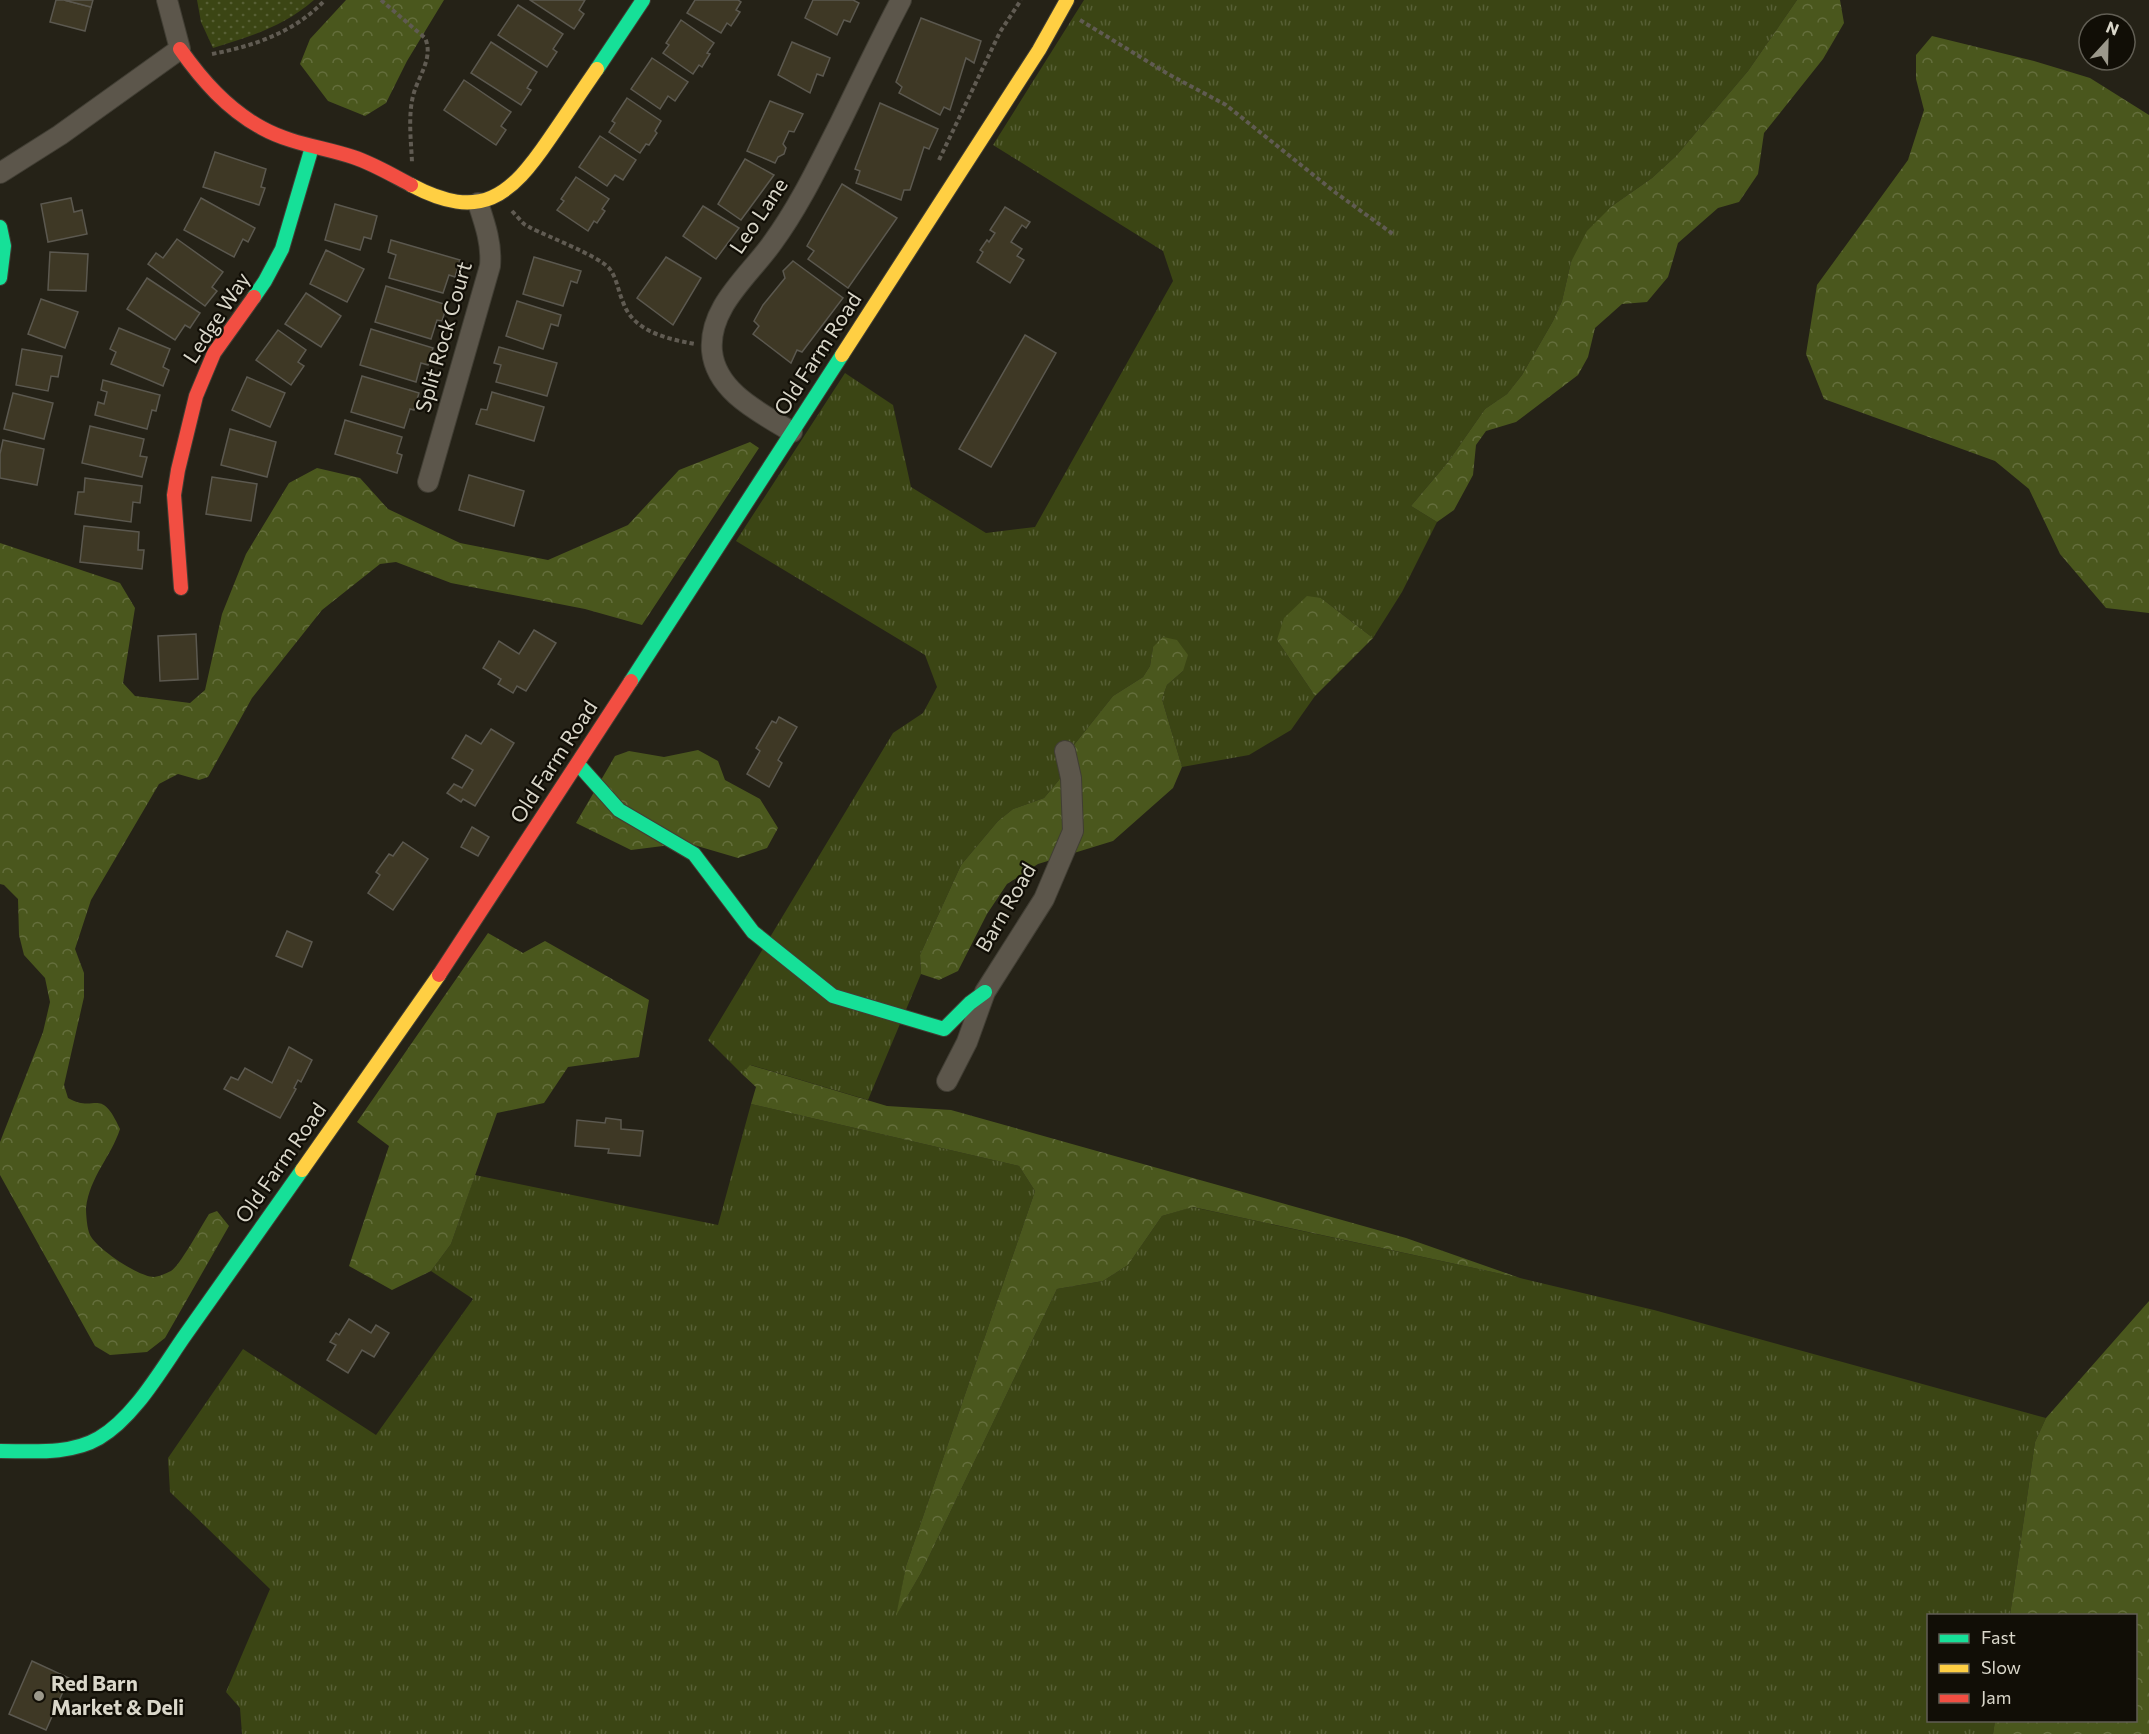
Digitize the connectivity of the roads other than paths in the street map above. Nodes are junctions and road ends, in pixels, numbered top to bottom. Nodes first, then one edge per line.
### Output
1 (167, 0) edge
2 (644, 0) edge
3 (901, 0) edge
4 (1065, 5) edge
5 (180, 49) junction
6 (312, 147) junction
7 (0, 173) edge
8 (478, 203) junction
9 (0, 227) edge
10 (0, 278) edge
11 (792, 432) junction
12 (428, 482) dead end
13 (181, 588) dead end
14 (1065, 751) dead end
15 (578, 764) junction
16 (985, 992) junction
17 (947, 1081) dead end
18 (0, 1451) edge

1 - 5 street
2 - 8 street
3 - 11 street, Leo Lane
4 - 11 street, Old Farm Road
5 - 6 street
5 - 7 street
6 - 8 street
6 - 13 street, Ledge Way
8 - 12 street, Split Rock Court
9 - 10 street
11 - 15 street, Old Farm Road
14 - 16 street, Barn Road
15 - 16 street
15 - 18 street, Old Farm Road
16 - 17 street, Barn Road

